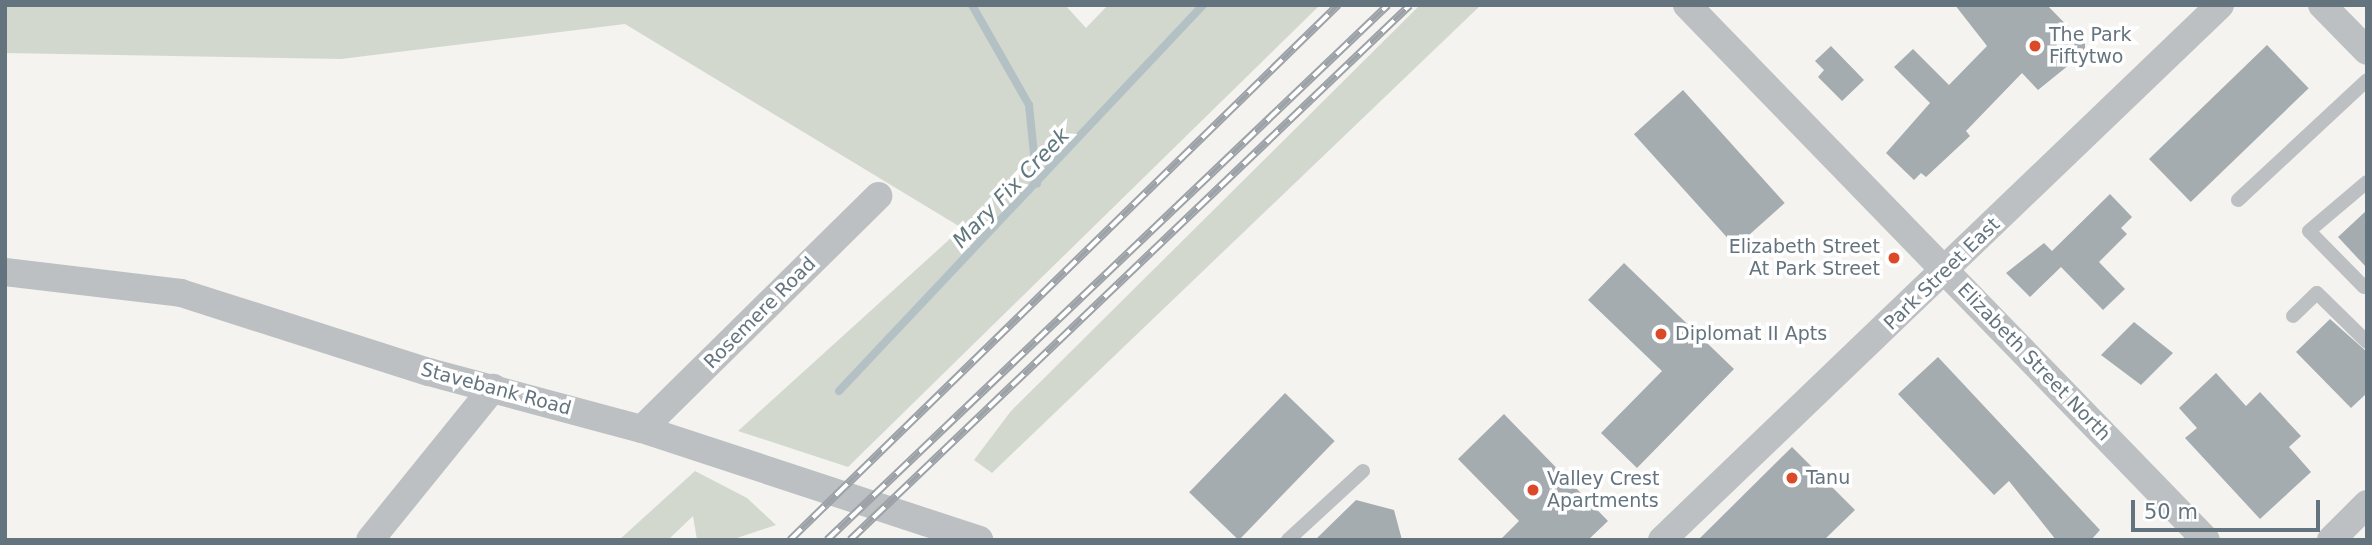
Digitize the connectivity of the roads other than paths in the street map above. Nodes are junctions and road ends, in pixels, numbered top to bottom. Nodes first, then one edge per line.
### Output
1 (1687, 5) edge
2 (2220, 5) edge
3 (2322, 5) edge
4 (2367, 51) edge
5 (2367, 80) edge
6 (2367, 182) edge
7 (878, 196) dead end
8 (2238, 200) dead end
9 (1944, 269) junction
10 (5, 272) edge
11 (2364, 287) dead end
12 (2293, 316) dead end
13 (2367, 342) edge
14 (493, 388) junction
15 (642, 429) junction
16 (1363, 471) dead end
17 (2367, 504) edge
18 (370, 540) edge
19 (979, 540) edge
20 (1288, 540) edge
21 (1662, 540) edge
22 (2206, 540) edge
23 (2330, 540) edge

1 - 9 street, Elizabeth Street North
2 - 9 street, Park Street East
3 - 4 street
5 - 8 lane
6 - 11 lane
7 - 15 street, Rosemere Road
9 - 21 street, Park Street East
9 - 22 street, Elizabeth Street North
10 - 14 street, Stavebank Road
12 - 13 lane
14 - 15 street, Stavebank Road
14 - 18 street
15 - 19 street, Stavebank Road
16 - 20 lane
17 - 23 street

